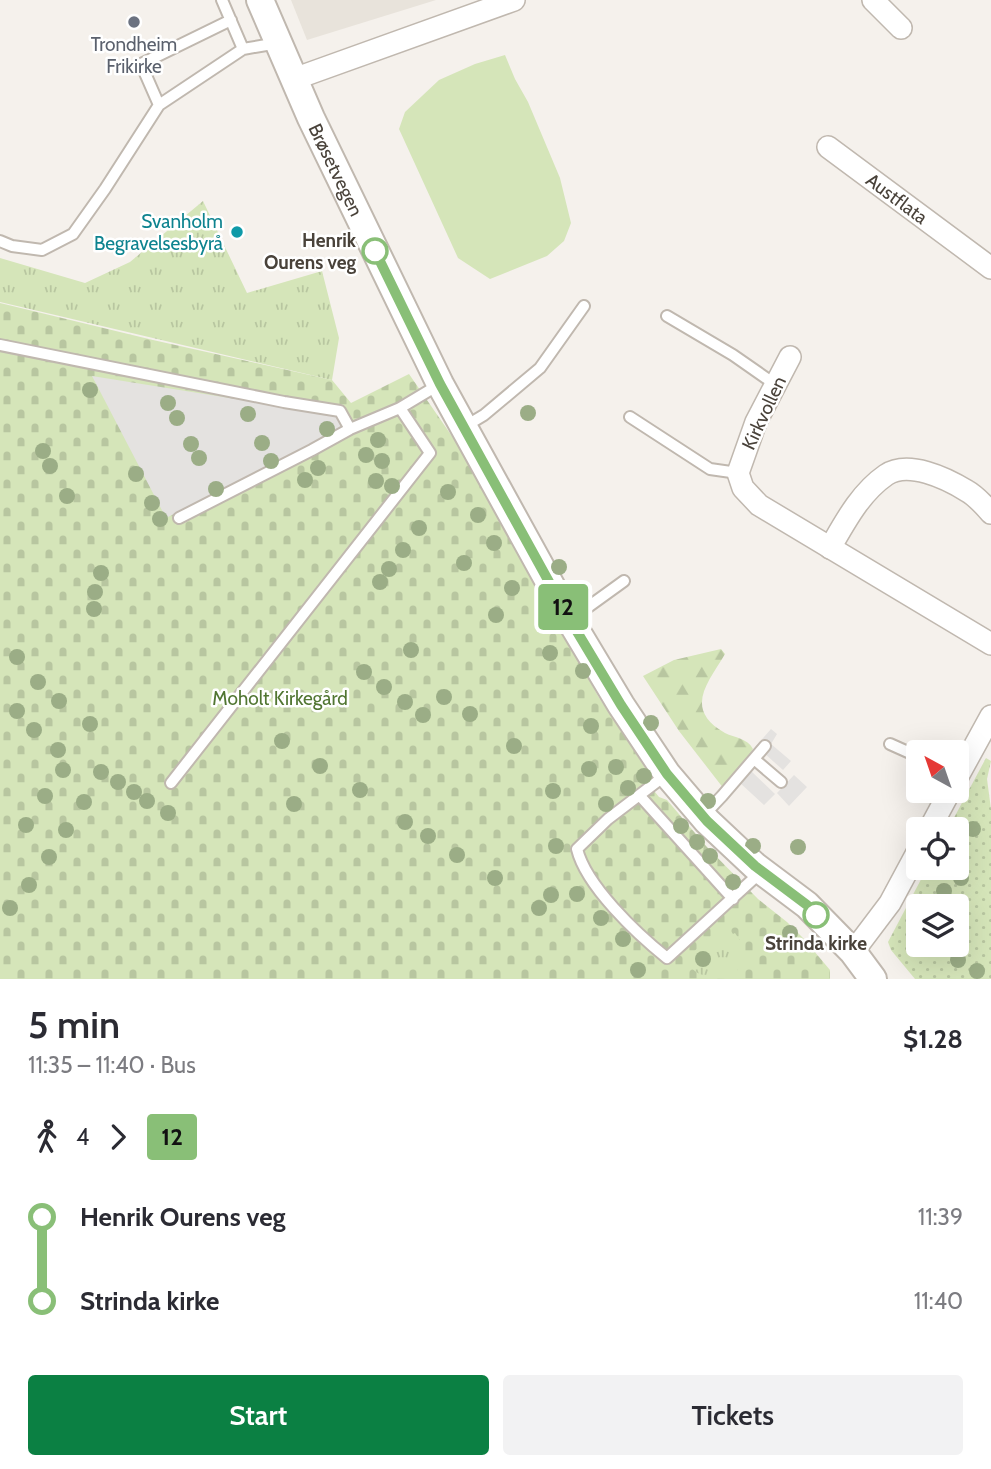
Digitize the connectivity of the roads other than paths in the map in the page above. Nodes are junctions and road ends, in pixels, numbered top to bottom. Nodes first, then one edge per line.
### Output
1 (222, 0) edge
2 (260, 0) edge
3 (873, 0) edge
4 (503, 2) edge
5 (231, 20) junction
6 (901, 28) dead end
7 (278, 43) junction
8 (243, 49) junction
9 (294, 79) junction
10 (159, 105) junction
11 (828, 147) dead end
12 (0, 241) edge
13 (991, 246) edge
14 (967, 250) junction
15 (991, 268) edge
16 (584, 306) dead end
17 (667, 316) dead end
18 (0, 345) edge
19 (790, 357) dead end
20 (440, 384) junction
21 (776, 384) junction
22 (400, 408) junction
23 (630, 417) dead end
24 (464, 428) junction
25 (350, 429) junction
26 (738, 473) junction
27 (991, 513) edge
28 (179, 518) dead end
29 (830, 548) junction
30 (624, 581) dead end
31 (570, 620) junction
32 (991, 644) edge
33 (991, 716) edge
34 (890, 744) dead end
35 (765, 746) dead end
36 (906, 751) edge
37 (970, 754) edge
38 (754, 759) junction
39 (667, 774) junction
40 (781, 782) dead end
41 (171, 783) dead end
42 (640, 796) junction
43 (703, 816) junction
44 (762, 871) junction
45 (906, 873) edge
46 (733, 899) junction
47 (853, 952) junction
48 (873, 979) edge

1 - 5 lane
2 - 7 street, Brøsetvegen
3 - 6 street
4 - 9 street
5 - 8 lane
5 - 10 lane
7 - 8 lane
7 - 9 street, Brøsetvegen
8 - 10 lane
9 - 20 street, Brøsetvegen
10 - 12 lane
11 - 14 street, Austflata
13 - 14 street
14 - 15 street, Austflata
16 - 24 lane
17 - 21 lane
18 - 25 lane
19 - 21 street, Kirkvollen
20 - 22 lane
20 - 24 street, Brøsetvegen
21 - 26 street, Kirkvollen
22 - 25 lane
22 - 41 lane
23 - 26 lane
24 - 31 street, Brøsetvegen
25 - 28 lane
26 - 29 street, Kirkvollen
27 - 29 street
29 - 32 street, Kirkvollen
30 - 31 lane
31 - 39 street, Brøsetvegen
33 - 37 street
34 - 36 lane
35 - 38 lane
38 - 40 lane
38 - 43 lane
39 - 42 lane
39 - 43 street, Brøsetvegen
42 - 46 lane
42 - 46 lane
43 - 44 street, Brøsetvegen
44 - 46 lane
44 - 47 street, Brøsetvegen
45 - 47 street
47 - 48 street, Brøsetvegen

